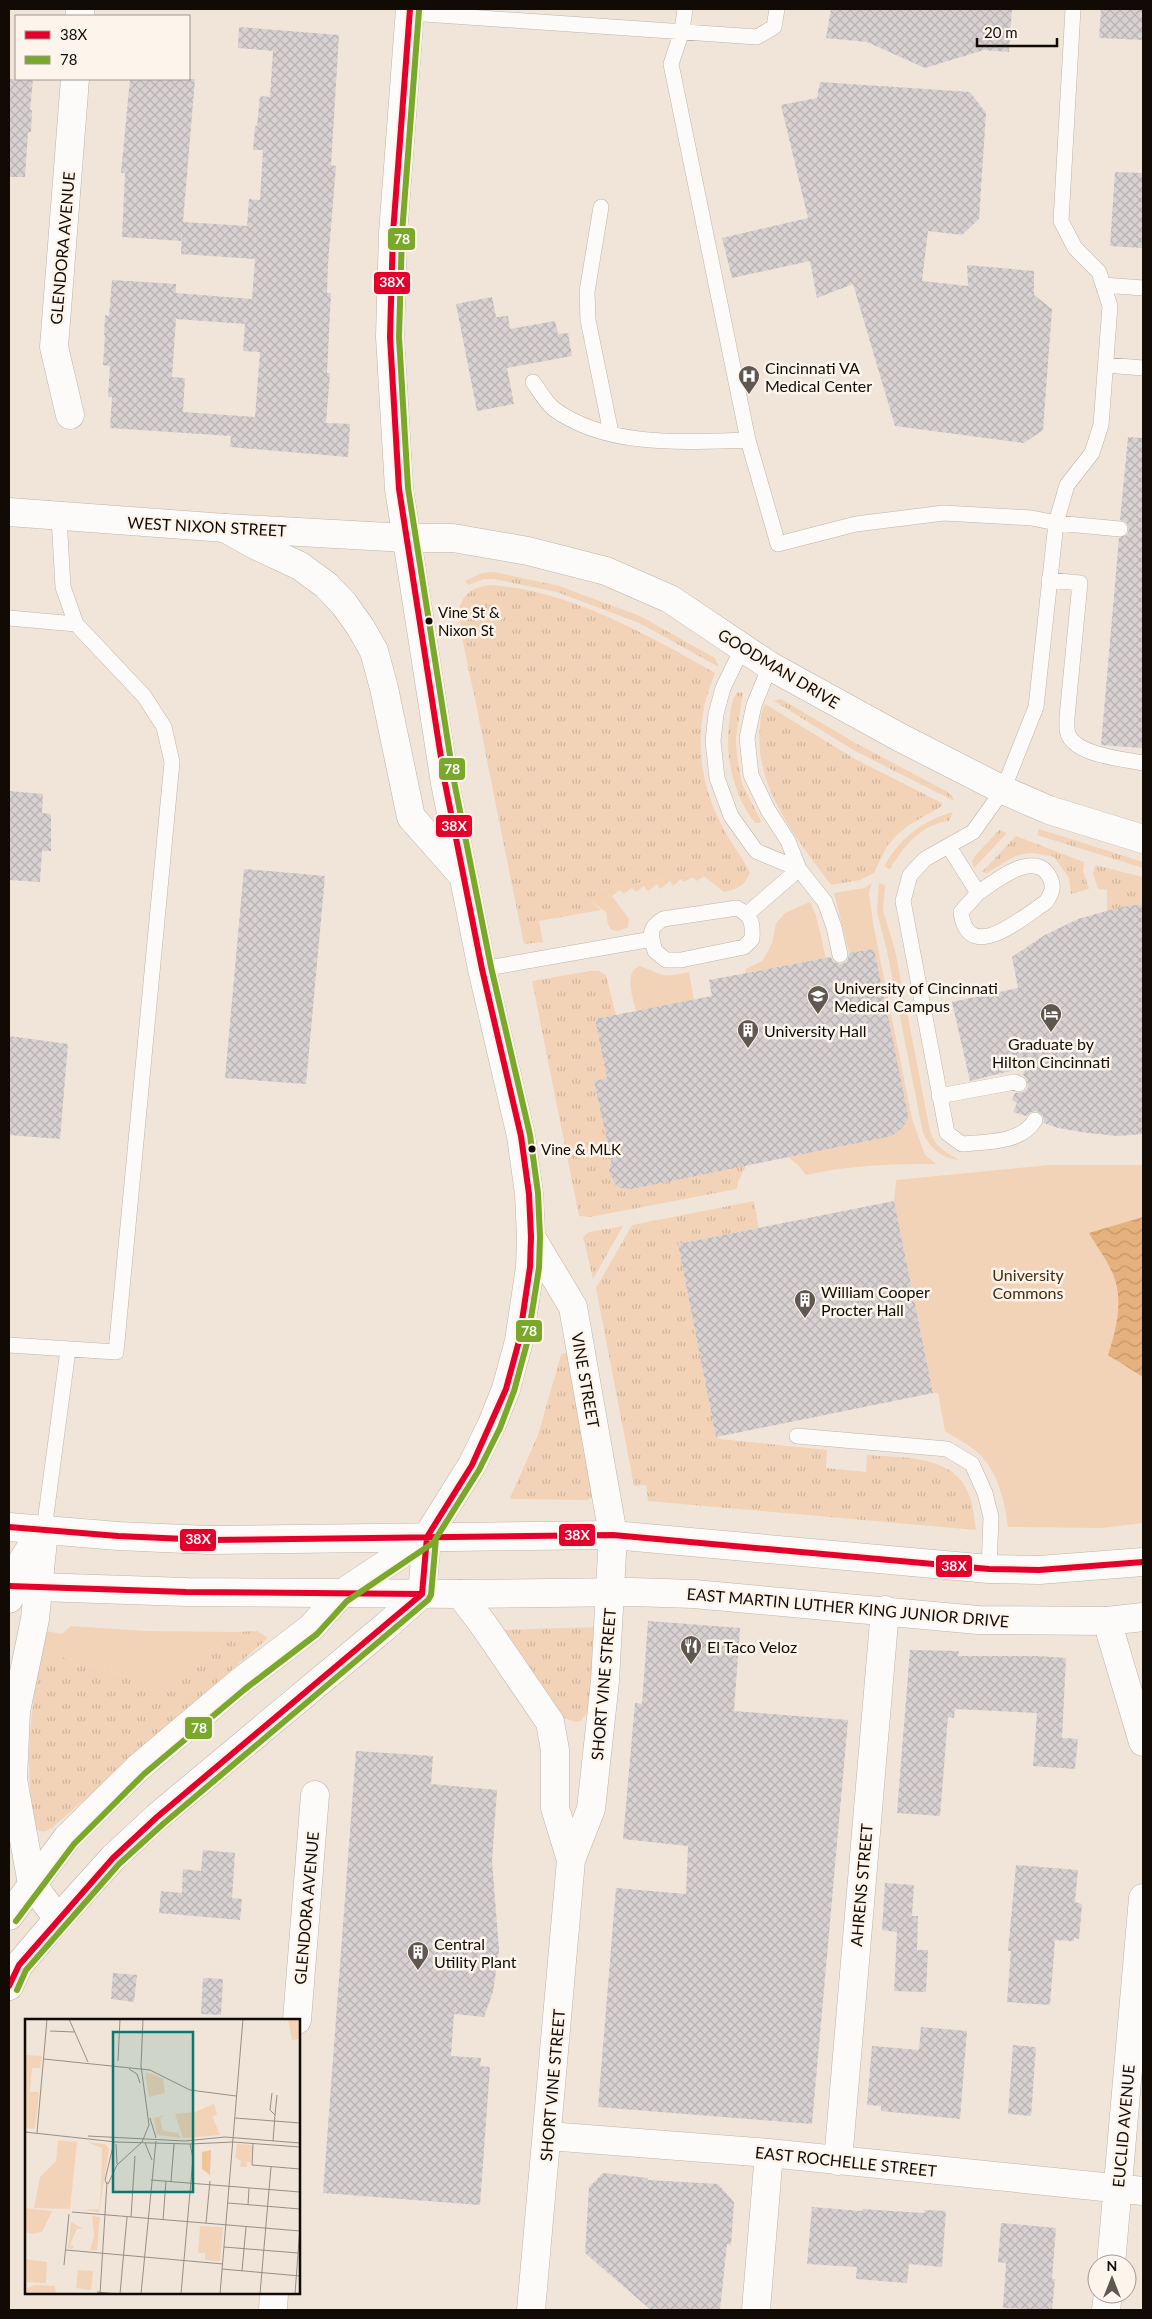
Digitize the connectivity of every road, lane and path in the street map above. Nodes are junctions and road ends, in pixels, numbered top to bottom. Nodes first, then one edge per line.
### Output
1 (685, 9) edge
2 (777, 9) edge
3 (1073, 9) edge
4 (410, 11) edge
5 (682, 31) junction
6 (75, 80) edge
7 (601, 208) dead end
8 (1104, 285) junction
9 (1143, 288) edge
10 (1106, 365) junction
11 (1143, 368) edge
12 (533, 382) dead end
13 (70, 415) dead end
14 (611, 433) junction
15 (748, 440) junction
16 (9, 512) edge
17 (59, 517) junction
18 (1056, 523) junction
19 (225, 528) junction
20 (1120, 529) dead end
21 (406, 538) junction
22 (1049, 580) junction
23 (9, 618) edge
24 (76, 624) junction
25 (742, 649) junction
26 (770, 666) junction
27 (1143, 763) edge
28 (1003, 790) junction
29 (1143, 839) edge
30 (949, 847) junction
31 (799, 869) junction
32 (466, 878) junction
33 (978, 893) junction
34 (747, 914) junction
35 (652, 939) junction
36 (840, 955) dead end
37 (482, 968) junction
38 (1019, 1084) dead end
39 (939, 1096) junction
40 (1035, 1120) dead end
41 (531, 1237) junction
42 (9, 1345) edge
43 (68, 1350) junction
44 (797, 1436) dead end
45 (9, 1527) edge
46 (44, 1530) junction
47 (613, 1535) junction
48 (427, 1537) junction
49 (1143, 1562) edge
50 (989, 1569) junction
51 (39, 1588) junction
52 (9, 1591) edge
53 (612, 1591) junction
54 (340, 1594) junction
55 (422, 1594) junction
56 (460, 1594) junction
57 (885, 1610) junction
58 (1143, 1617) edge
59 (1106, 1621) junction
60 (1143, 1742) edge
61 (315, 1795) dead end
62 (571, 1860) junction
63 (32, 1884) junction
64 (1143, 1898) edge
65 (9, 1916) edge
66 (58, 1919) junction
67 (9, 1986) edge
68 (297, 2019) edge
69 (548, 2136) junction
70 (769, 2153) junction
71 (838, 2161) junction
72 (1130, 2190) edge
73 (1114, 2254) edge
74 (274, 2294) edge
75 (273, 2310) edge
76 (531, 2310) edge
77 (756, 2310) edge

1 - 5 lane
2 - 5 lane
3 - 8 lane
4 - 5 lane
4 - 21 main road, VINE STREET
5 - 15 lane
6 - 13 main road, GLENDORA AVENUE
7 - 14 lane
8 - 9 lane
8 - 10 lane
10 - 11 lane
10 - 18 lane
12 - 14 lane
14 - 15 lane
15 - 18 lane
16 - 17 main road, WEST NIXON STREET
17 - 19 main road, WEST NIXON STREET
17 - 24 lane
18 - 20 lane
18 - 22 lane
19 - 21 main road, WEST NIXON STREET
19 - 32 main road
21 - 25 main road, GOODMAN DRIVE
21 - 32 main road, VINE STREET
22 - 27 lane
22 - 28 lane
23 - 24 lane
24 - 43 lane
25 - 26 main road, GOODMAN DRIVE
25 - 31 lane
26 - 28 main road, GOODMAN DRIVE
26 - 31 lane
28 - 29 main road, GOODMAN DRIVE
28 - 30 lane
30 - 33 lane
30 - 39 lane
31 - 34 lane
31 - 36 lane
32 - 37 main road, VINE STREET
33 - 33 lane
34 - 35 lane
34 - 35 lane
35 - 37 lane
37 - 41 main road, VINE STREET
38 - 39 lane
39 - 40 lane
41 - 47 main road, VINE STREET
41 - 48 main road, VINE STREET
42 - 43 lane
43 - 46 lane
44 - 50 lane
45 - 46 main road
46 - 48 main road
46 - 51 main road
46 - 52 main road
47 - 48 main road
47 - 50 main road
47 - 53 main road, SHORT VINE STREET
48 - 54 main road
48 - 55 main road
49 - 50 main road
51 - 52 main road, EAST MARTIN LUTHER KING JUNIOR DRIVE
51 - 54 main road, EAST MARTIN LUTHER KING JUNIOR DRIVE
51 - 63 main road
53 - 56 main road, EAST MARTIN LUTHER KING JUNIOR DRIVE
53 - 57 main road, EAST MARTIN LUTHER KING JUNIOR DRIVE
53 - 62 main road, SHORT VINE STREET
54 - 55 main road, EAST MARTIN LUTHER KING JUNIOR DRIVE
54 - 63 main road
55 - 56 main road, EAST MARTIN LUTHER KING JUNIOR DRIVE
55 - 66 main road
56 - 62 main road, SHORT VINE STREET
57 - 59 main road, EAST MARTIN LUTHER KING JUNIOR DRIVE
57 - 71 main road, AHRENS STREET
58 - 59 main road, EAST MARTIN LUTHER KING JUNIOR DRIVE
59 - 60 main road
61 - 68 main road, GLENDORA AVENUE
62 - 69 main road, SHORT VINE STREET
63 - 65 main road
63 - 66 main road
64 - 72 main road, EUCLID AVENUE
66 - 67 main road
69 - 70 main road, EAST ROCHELLE STREET
69 - 76 main road, SHORT VINE STREET
70 - 71 main road, EAST ROCHELLE STREET
70 - 77 main road
71 - 72 main road, EAST ROCHELLE STREET
72 - 73 main road, EUCLID AVENUE
74 - 75 main road

